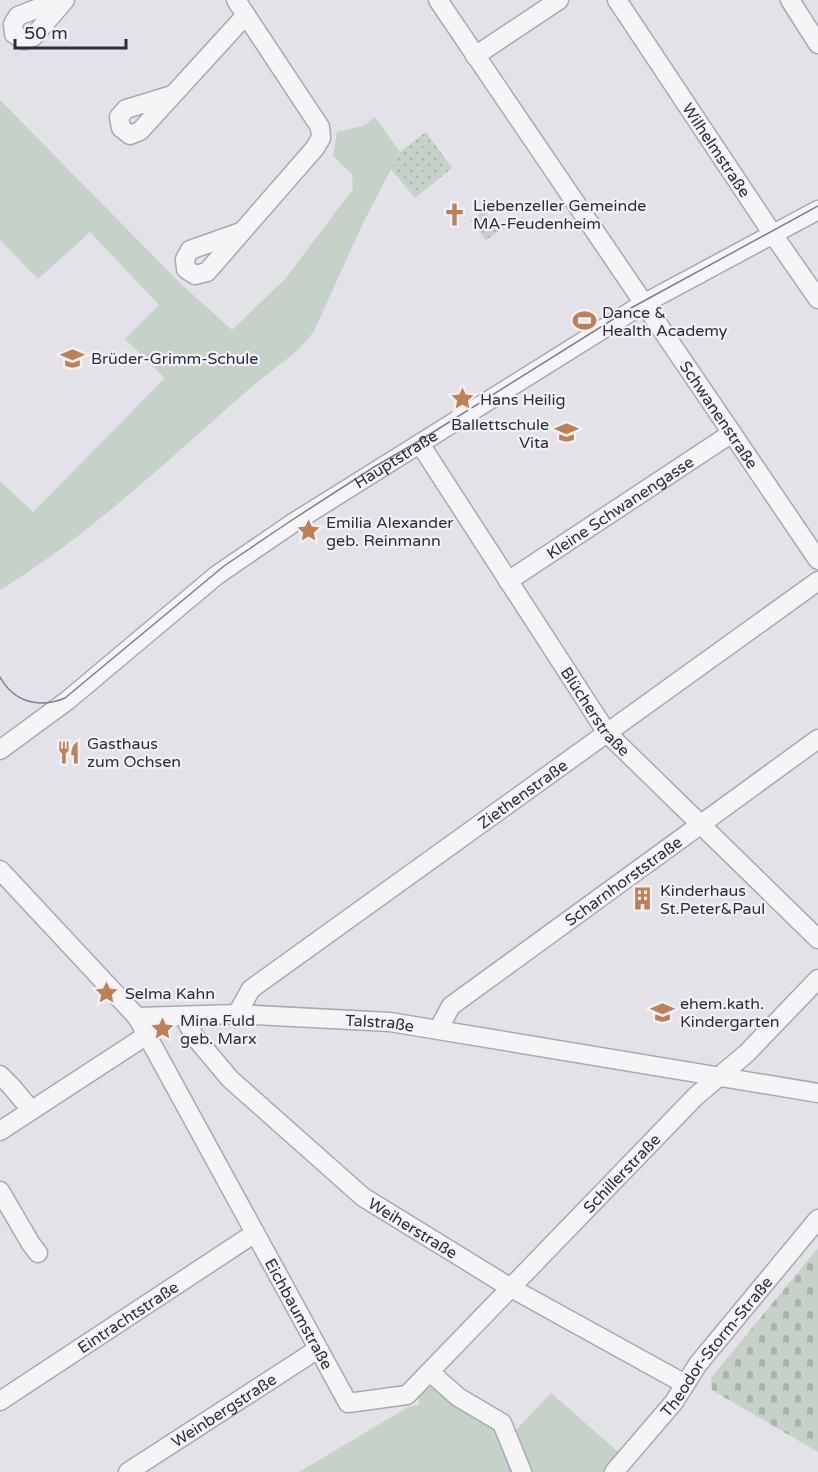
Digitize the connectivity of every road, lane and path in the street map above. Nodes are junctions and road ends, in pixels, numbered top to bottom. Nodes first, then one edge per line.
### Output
1 (59, 0) edge
2 (65, 0) edge
3 (438, 0) edge
4 (559, 0) edge
5 (617, 0) edge
6 (790, 0) edge
7 (241, 7) edge
8 (818, 44) edge
9 (475, 56) junction
10 (172, 95) dead end
11 (818, 210) edge
12 (241, 232) dead end
13 (772, 233) junction
14 (818, 299) edge
15 (643, 304) junction
16 (732, 433) junction
17 (420, 444) junction
18 (818, 560) edge
19 (508, 581) junction
20 (818, 581) edge
21 (607, 732) junction
22 (818, 739) edge
23 (0, 750) edge
24 (701, 825) junction
25 (0, 870) edge
26 (818, 939) edge
27 (818, 980) edge
28 (237, 1014) junction
29 (184, 1016) junction
30 (137, 1017) junction
31 (439, 1028) junction
32 (147, 1035) junction
33 (0, 1076) edge
34 (719, 1077) junction
35 (818, 1093) edge
36 (31, 1110) junction
37 (0, 1131) edge
38 (0, 1191) edge
39 (818, 1220) edge
40 (255, 1233) junction
41 (39, 1253) dead end
42 (511, 1288) junction
43 (318, 1349) junction
44 (430, 1372) junction
45 (685, 1384) junction
46 (0, 1401) edge
47 (128, 1472) edge
48 (522, 1472) edge
49 (614, 1472) edge

1 - 2 street
3 - 9 street, Schwanenstraße
4 - 9 street
5 - 13 street, Wilhelmstraße
6 - 8 street
7 - 10 street
7 - 12 street
9 - 15 street, Schwanenstraße
11 - 13 street, Hauptstraße
13 - 14 street, Wilhelmstraße
13 - 15 street, Hauptstraße
15 - 16 street, Schwanenstraße
15 - 17 street, Hauptstraße
16 - 18 street, Schwanenstraße
16 - 19 street, Kleine Schwanengasse
17 - 19 street, Blücherstraße
17 - 23 street, Hauptstraße
19 - 21 street, Blücherstraße
20 - 21 street, Ziethenstraße
21 - 24 street, Blücherstraße
21 - 28 street, Ziethenstraße
22 - 24 street, Scharnhorststraße
24 - 26 street, Blücherstraße
24 - 31 street, Scharnhorststraße
25 - 30 street
27 - 34 street, Schillerstraße
28 - 29 street, Talstraße
28 - 31 street, Talstraße
29 - 30 street, Talstraße
29 - 42 street, Weiherstraße
30 - 32 street, Eichbaumstraße
31 - 34 street, Talstraße
32 - 36 street
32 - 40 street, Eichbaumstraße
33 - 36 street
34 - 35 street, Talstraße
34 - 42 street, Schillerstraße
36 - 37 street
38 - 41 street
39 - 45 street, Theodor-Storm-Straße
40 - 43 street, Eichbaumstraße
40 - 46 street, Eintrachtstraße
42 - 44 street, Schillerstraße
42 - 45 street, Weiherstraße
43 - 44 street, Eichbaumstraße
43 - 47 street, Weinbergstraße
44 - 48 street
45 - 49 street, Theodor-Storm-Straße

